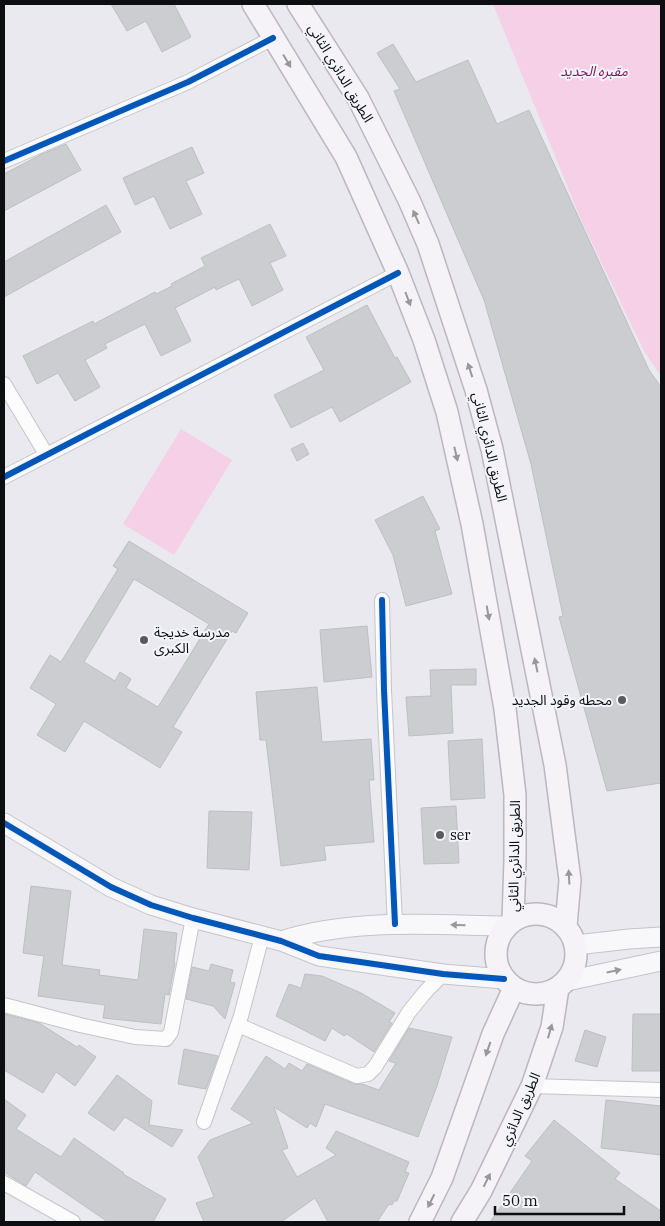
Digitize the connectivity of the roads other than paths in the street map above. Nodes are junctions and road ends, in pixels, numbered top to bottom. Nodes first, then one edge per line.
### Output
1 (253, 4) edge
2 (298, 4) edge
3 (273, 38) junction
4 (4, 162) edge
5 (398, 273) junction
6 (4, 384) edge
7 (46, 454) junction
8 (4, 476) edge
9 (382, 600) dead end
10 (4, 823) edge
11 (193, 918) junction
12 (510, 923) junction
13 (395, 924) junction
14 (566, 926) junction
15 (262, 936) junction
16 (661, 937) edge
17 (281, 941) junction
18 (576, 945) junction
19 (661, 961) edge
20 (444, 974) junction
21 (509, 983) junction
22 (562, 985) junction
23 (4, 1005) edge
24 (238, 1025) junction
25 (532, 1086) junction
26 (661, 1090) edge
27 (204, 1122) dead end
28 (4, 1183) edge
29 (73, 1222) edge
30 (420, 1222) edge
31 (462, 1222) edge

1 - 3 main road, الطريق الدائري الثاني
14 -> 2 main road, الطريق الدائري الثاني
3 - 4 street
3 -> 5 main road, الطريق الدائري الثاني
5 - 7 street
5 -> 12 main road, الطريق الدائري الثاني
6 - 7 street
7 - 8 street
9 - 13 street
10 - 11 street
11 - 15 street
11 - 23 street
12 -> 13 street
12 - 14 main road
12 - 21 main road
13 - 17 street
14 - 18 main road
15 - 17 street
15 - 24 street
16 - 18 street
17 - 20 street
18 - 22 main road
22 -> 19 street
20 - 21 street
20 - 24 street
21 - 22 main road
21 -> 30 main road
25 -> 22 main road, الطريق الدائري
24 - 27 street
25 - 26 street
31 -> 25 main road, الطريق الدائري
28 - 29 street

